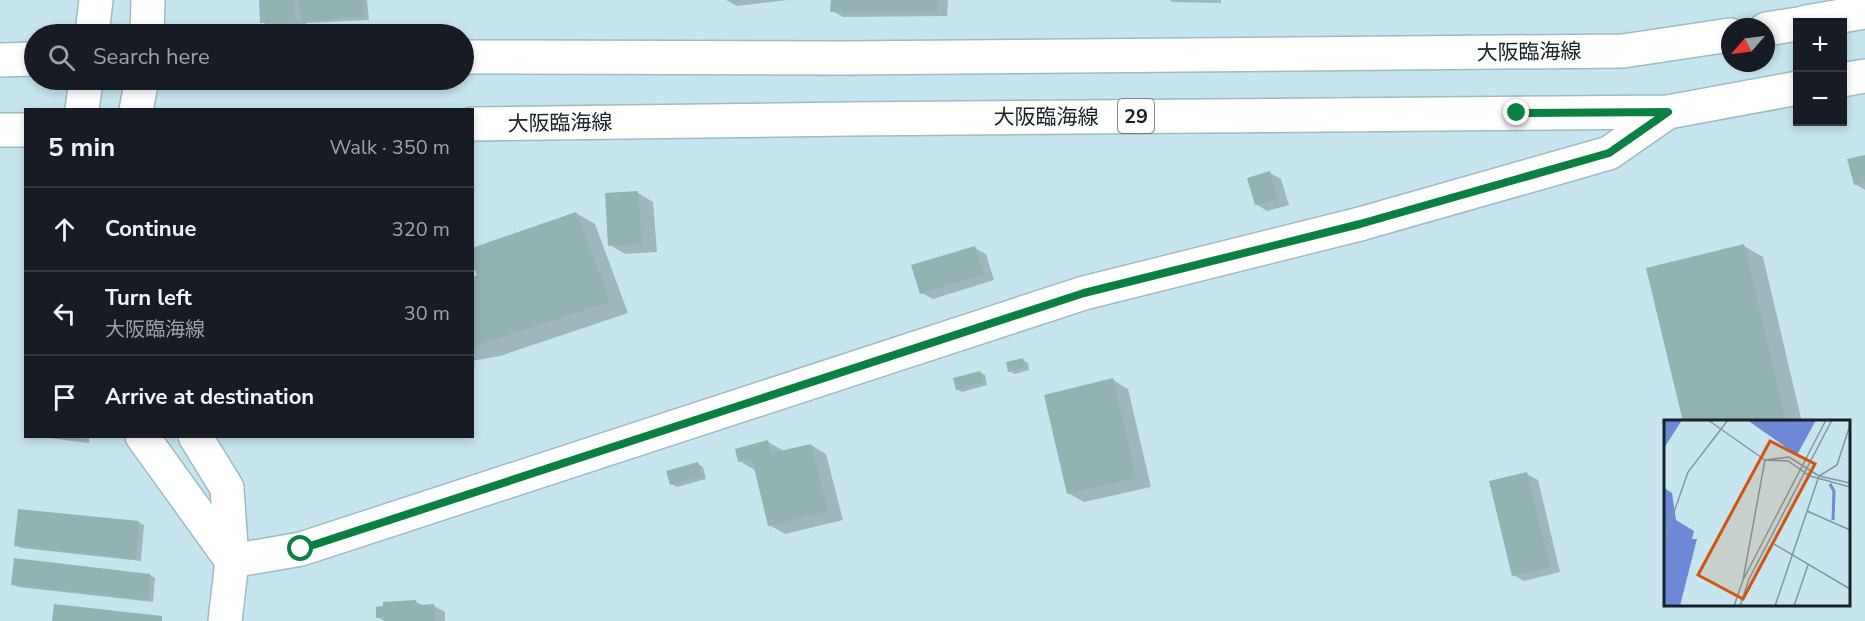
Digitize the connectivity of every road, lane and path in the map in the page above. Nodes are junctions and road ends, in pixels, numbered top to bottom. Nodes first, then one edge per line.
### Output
1 (96, 0) edge
2 (148, 0) edge
3 (1865, 12) edge
4 (1830, 18) edge
5 (93, 24) edge
6 (147, 24) edge
7 (1793, 25) edge
8 (1775, 28) edge
9 (1721, 36) edge
10 (474, 57) edge
11 (24, 59) edge
12 (0, 60) edge
13 (1865, 76) edge
14 (1847, 79) edge
15 (1793, 89) edge
16 (85, 90) edge
17 (140, 90) edge
18 (82, 108) edge
19 (136, 108) edge
20 (1668, 112) junction
21 (474, 124) edge
22 (0, 130) edge
23 (24, 130) edge
24 (143, 438) edge
25 (196, 438) edge
26 (232, 561) junction
27 (225, 621) edge

1 - 5 main road
2 - 6 main road
3 - 4 main road
7 - 8 main road
9 - 10 main road, 大阪臨海線
11 - 12 main road
13 - 14 main road
15 - 20 main road, 大阪臨海線 / 29
16 - 18 main road
17 - 19 main road
20 - 21 main road, 大阪臨海線 / 29
20 - 26 main road
22 - 23 main road
24 - 26 main road
25 - 26 main road
26 - 27 main road

